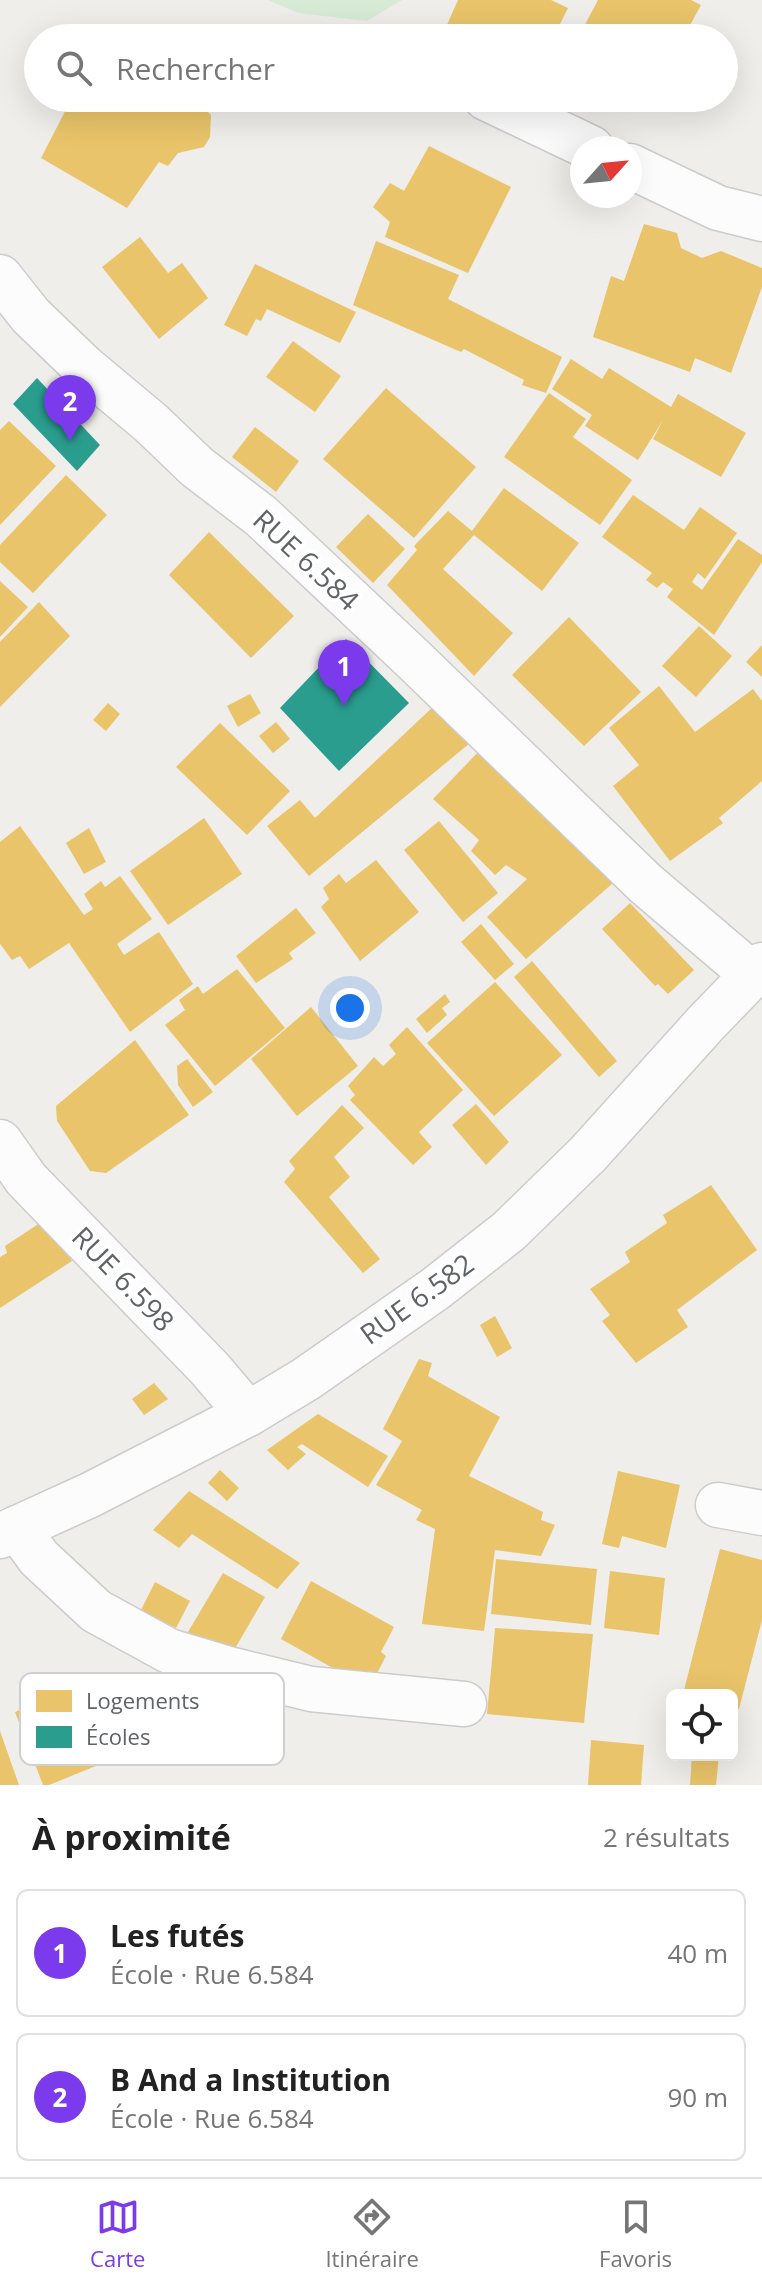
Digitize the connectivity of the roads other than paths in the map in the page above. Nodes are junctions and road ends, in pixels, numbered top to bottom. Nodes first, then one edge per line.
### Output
1 (515, 112) edge
2 (570, 138) edge
3 (642, 172) edge
4 (762, 219) edge
5 (0, 277) edge
6 (758, 970) edge
7 (0, 1142) edge
8 (248, 1414) junction
9 (718, 1505) dead end
10 (762, 1513) edge
11 (9, 1532) edge
12 (245, 1673) edge
13 (284, 1682) edge
14 (464, 1704) dead end

1 - 2 street
3 - 4 street
5 - 6 street, RUE 6.584
6 - 8 street, RUE 6.582
7 - 8 street, RUE 6.598
8 - 11 street, RUE 6.582
9 - 10 street
11 - 12 street
13 - 14 street

